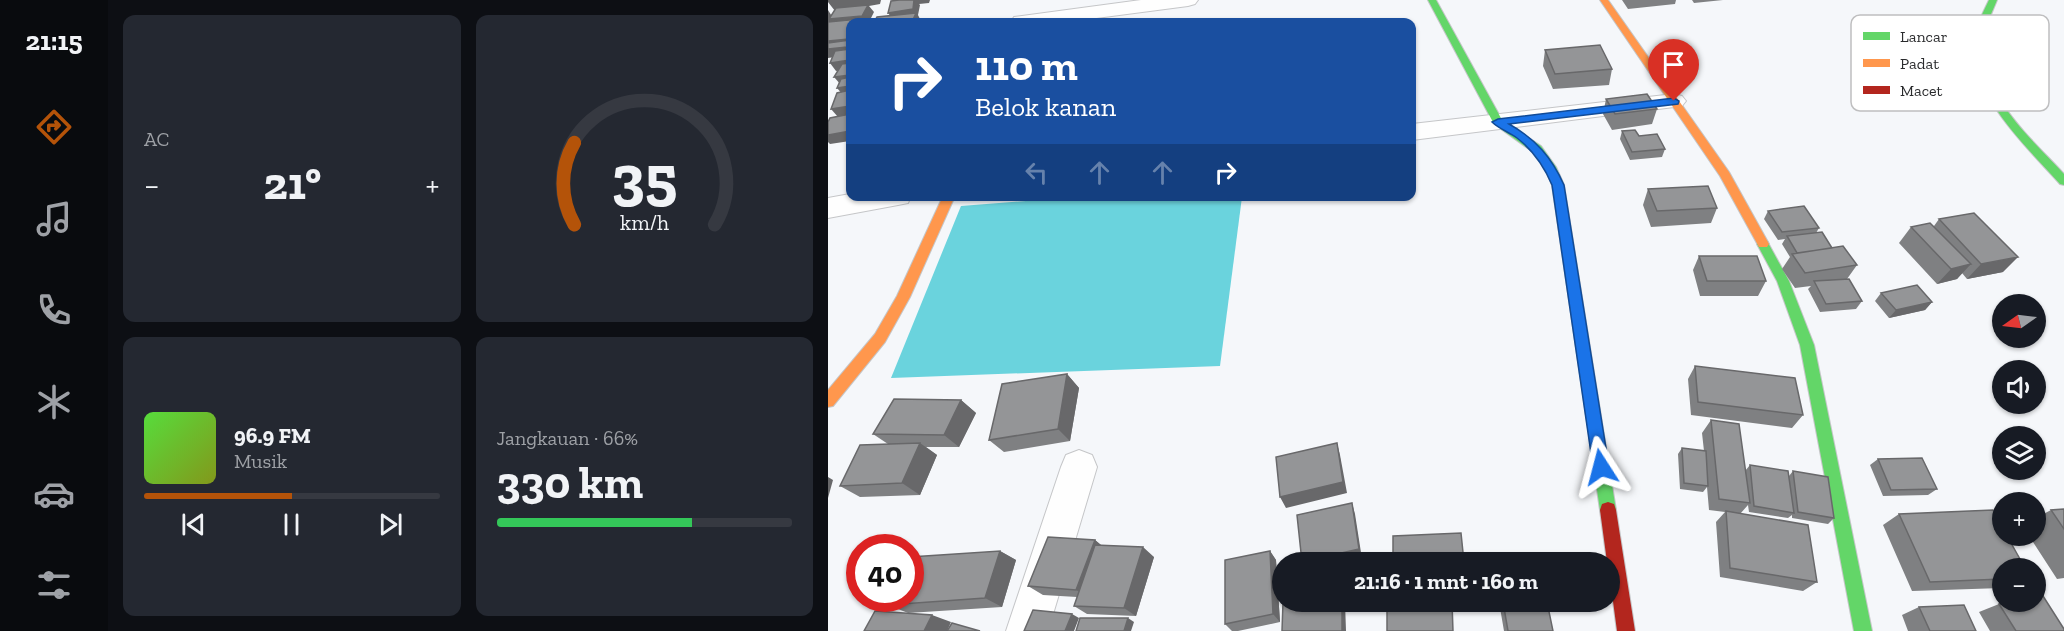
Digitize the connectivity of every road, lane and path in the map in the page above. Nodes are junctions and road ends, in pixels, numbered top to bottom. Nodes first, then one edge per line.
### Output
1 (1035, 0) edge
2 (1188, 0) edge
3 (1432, 0) edge
4 (1604, 0) edge
5 (1993, 0) edge
6 (1146, 3) edge
7 (1986, 15) edge
8 (1028, 18) edge
9 (1052, 18) edge
10 (1674, 101) junction
11 (2006, 111) edge
12 (1498, 122) junction
13 (1416, 132) edge
14 (2064, 181) edge
15 (869, 201) edge
16 (947, 201) edge
17 (828, 208) edge
18 (828, 401) edge
19 (1079, 467) dead end
20 (1027, 631) edge
21 (1626, 631) edge
22 (1863, 631) edge

1 - 8 street
2 - 6 street
3 - 12 street
4 - 10 street
5 - 7 street
6 - 9 street
10 - 12 street
10 - 22 street
11 - 14 street
12 - 13 street
12 - 21 street
15 - 17 street
16 - 18 street
19 - 20 street

